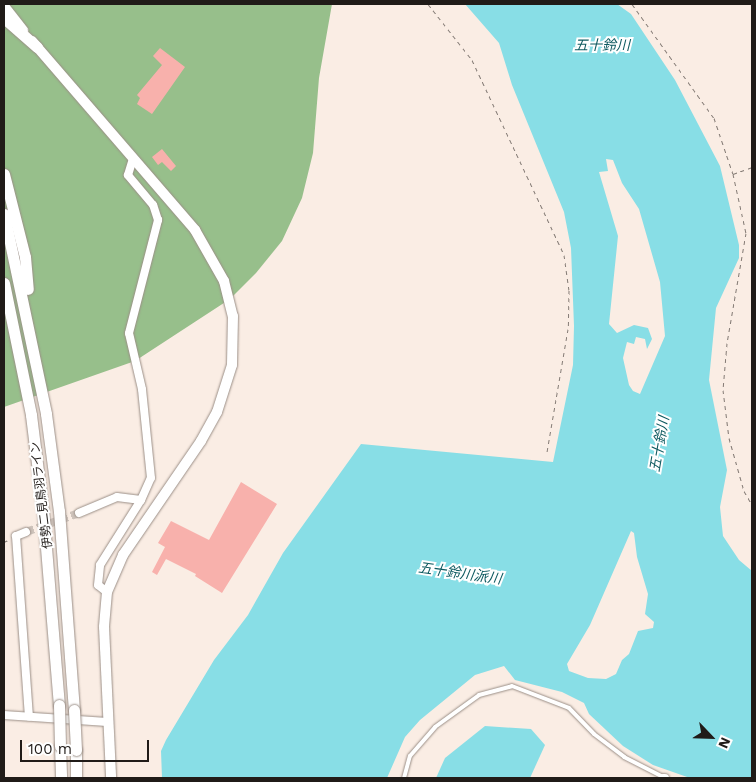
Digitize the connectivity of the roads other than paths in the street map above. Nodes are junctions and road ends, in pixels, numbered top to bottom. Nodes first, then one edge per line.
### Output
1 (4, 9) edge
2 (37, 48) joint
3 (133, 159) junction
4 (4, 174) edge
5 (4, 214) edge
6 (4, 283) edge
7 (35, 349) junction
8 (141, 500) junction
9 (79, 513) tunnel mouth
10 (26, 532) tunnel mouth
11 (107, 592) junction
12 (4, 715) edge
13 (29, 716) junction
14 (106, 722) junction
15 (61, 778) edge
16 (76, 778) edge
17 (111, 778) edge
18 (404, 778) edge
19 (664, 778) edge

1 - 2 main road
2 - 3 street
3 - 8 street
3 - 11 street
4 - 7 main road
5 - 7 main road, 伊勢二見鳥羽ライン
6 - 15 main road, 伊勢二見鳥羽ライン, bridge
7 - 16 main road, 伊勢二見鳥羽ライン, bridge
8 - 9 street
8 - 11 street
10 - 13 street
11 - 14 street
12 - 13 street
13 - 14 street
14 - 17 street
18 - 19 lane

